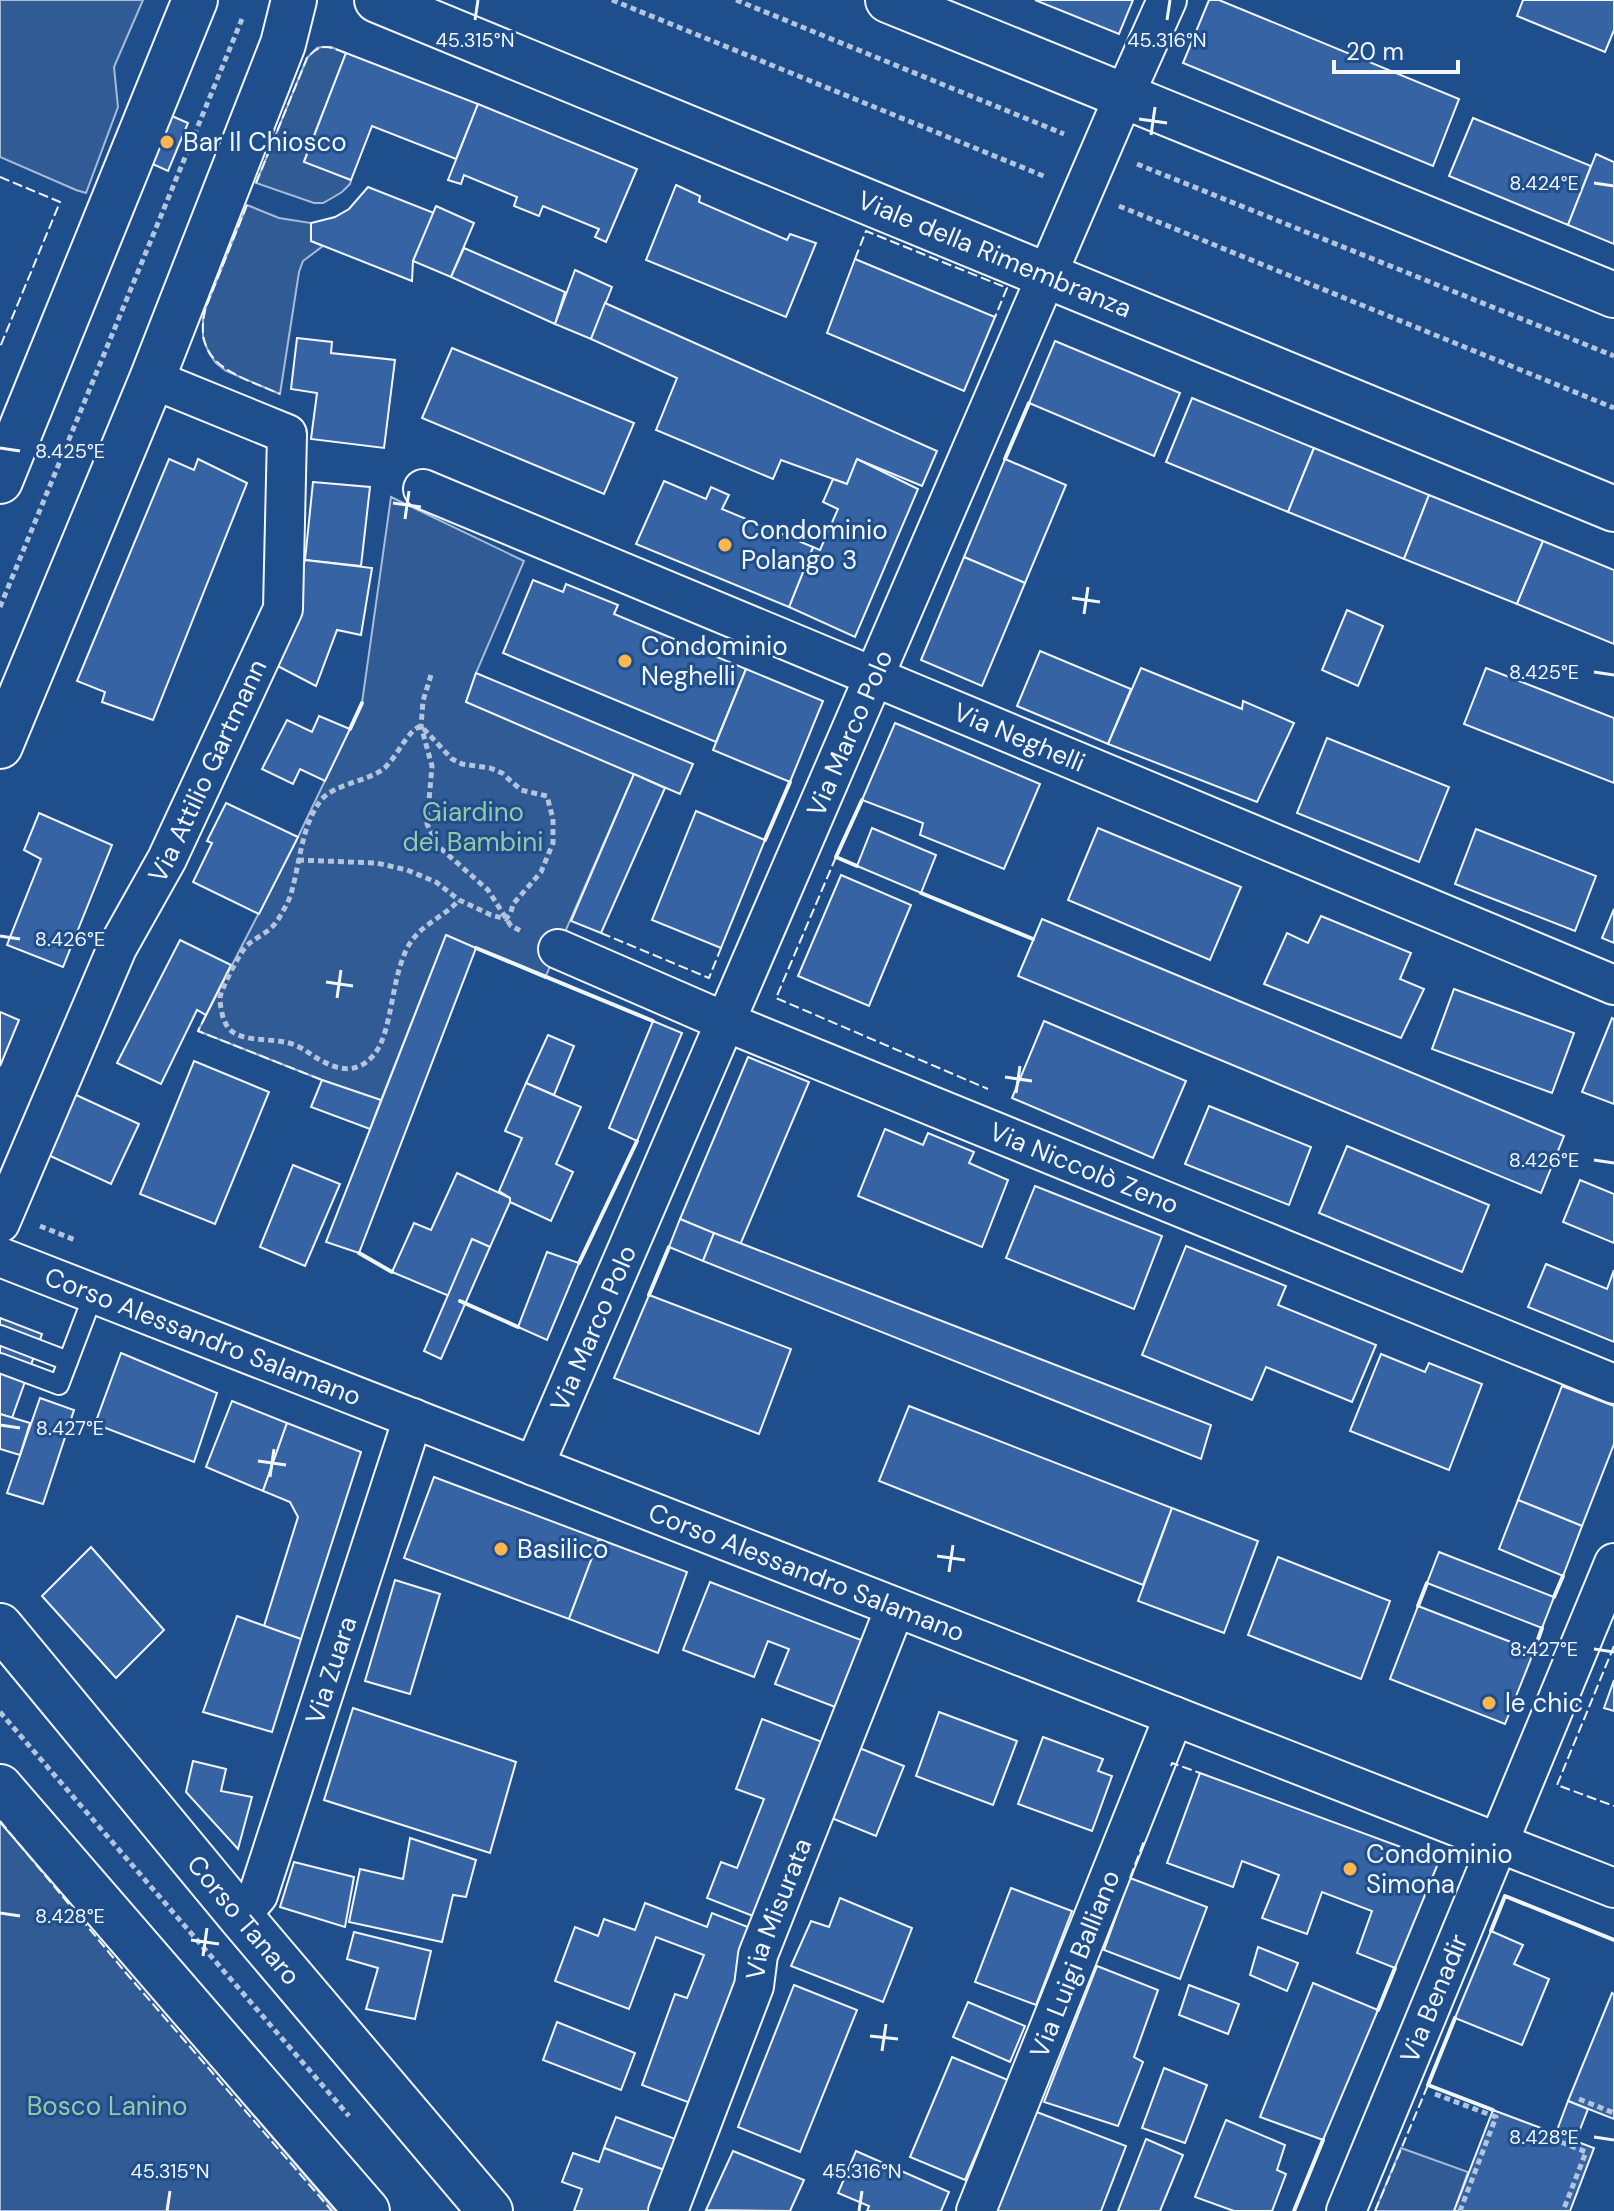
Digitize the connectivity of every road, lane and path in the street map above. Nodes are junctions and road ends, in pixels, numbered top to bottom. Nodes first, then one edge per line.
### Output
1 (195, 0) edge
2 (294, 0) edge
3 (377, 0) edge
4 (736, 0) edge
5 (888, 0) edge
6 (1167, 0) edge
7 (245, 11) dead end
8 (1124, 96) junction
9 (1101, 149) junction
10 (1048, 275) junction
11 (1614, 295) edge
12 (1614, 356) edge
13 (152, 379) junction
14 (0, 481) edge
15 (423, 489) dead end
16 (1614, 509) edge
17 (0, 607) edge
18 (431, 675) dead end
19 (875, 677) junction
20 (421, 726) junction
21 (0, 746) edge
22 (298, 860) junction
23 (459, 900) junction
24 (506, 919) junction
25 (558, 949) joint
26 (1614, 985) edge
27 (726, 1022) junction
28 (0, 1223) edge
29 (0, 1257) edge
30 (94, 1293) junction
31 (0, 1335) edge
32 (68, 1361) junction
33 (0, 1363) edge
34 (1614, 1384) edge
35 (413, 1418) junction
36 (534, 1466) junction
37 (1614, 1563) edge
38 (895, 1608) junction
39 (0, 1626) edge
40 (0, 1712) edge
41 (1174, 1716) junction
42 (0, 1787) edge
43 (1498, 1843) junction
44 (1614, 1888) edge
45 (240, 1916) junction
46 (1425, 2090) dead end
47 (1579, 2099) dead end
48 (1614, 2113) edge
49 (358, 2128) dead end
50 (1561, 2142) dead end
51 (367, 2211) edge
52 (490, 2211) edge
53 (668, 2211) edge
54 (976, 2211) edge
55 (1346, 2211) edge
56 (1460, 2211) edge
57 (1563, 2211) edge

1 - 14 main road
2 - 13 main road
3 - 10 main road, Viale della Rimembranza
4 - 9 path
5 - 8 main road
6 - 8 street, Via Marco Polo
7 - 17 path
8 - 9 street, Via Marco Polo
8 - 11 main road
9 - 10 street, Via Marco Polo
9 - 12 path
10 - 16 main road, Viale della Rimembranza
10 - 19 street, Via Marco Polo
13 - 21 main road
13 - 28 street, Via Attilio Gartmann
15 - 19 street, Via Neghelli
18 - 20 path
19 - 26 street, Via Neghelli
19 - 27 street, Via Marco Polo
20 - 22 path
20 - 24 path
20 - 24 path
22 - 23 path
22 - 23 path
23 - 24 path
24 - 25 path
25 - 27 street, Via Niccolò Zeno
27 - 34 street, Via Niccolò Zeno
27 - 36 street, Via Marco Polo
29 - 30 street, Corso Alessandro Salamano
30 - 32 lane
30 - 35 street, Corso Alessandro Salamano
31 - 32 lane
32 - 33 lane
35 - 36 street, Corso Alessandro Salamano
35 - 45 street, Via Zuara
36 - 38 street, Corso Alessandro Salamano
37 - 43 street, Via Benadir
38 - 41 street, Corso Alessandro Salamano
38 - 53 street, Via Misurata
39 - 45 main road, Corso Tanaro
40 - 49 path
41 - 43 street, Corso Alessandro Salamano
41 - 54 street, Via Luigi Balliano
42 - 51 main road
43 - 44 street, Corso Alessandro Salamano
43 - 55 street, Via Benadir
45 - 52 main road, Corso Tanaro
46 - 56 path
47 - 48 path
50 - 57 path

